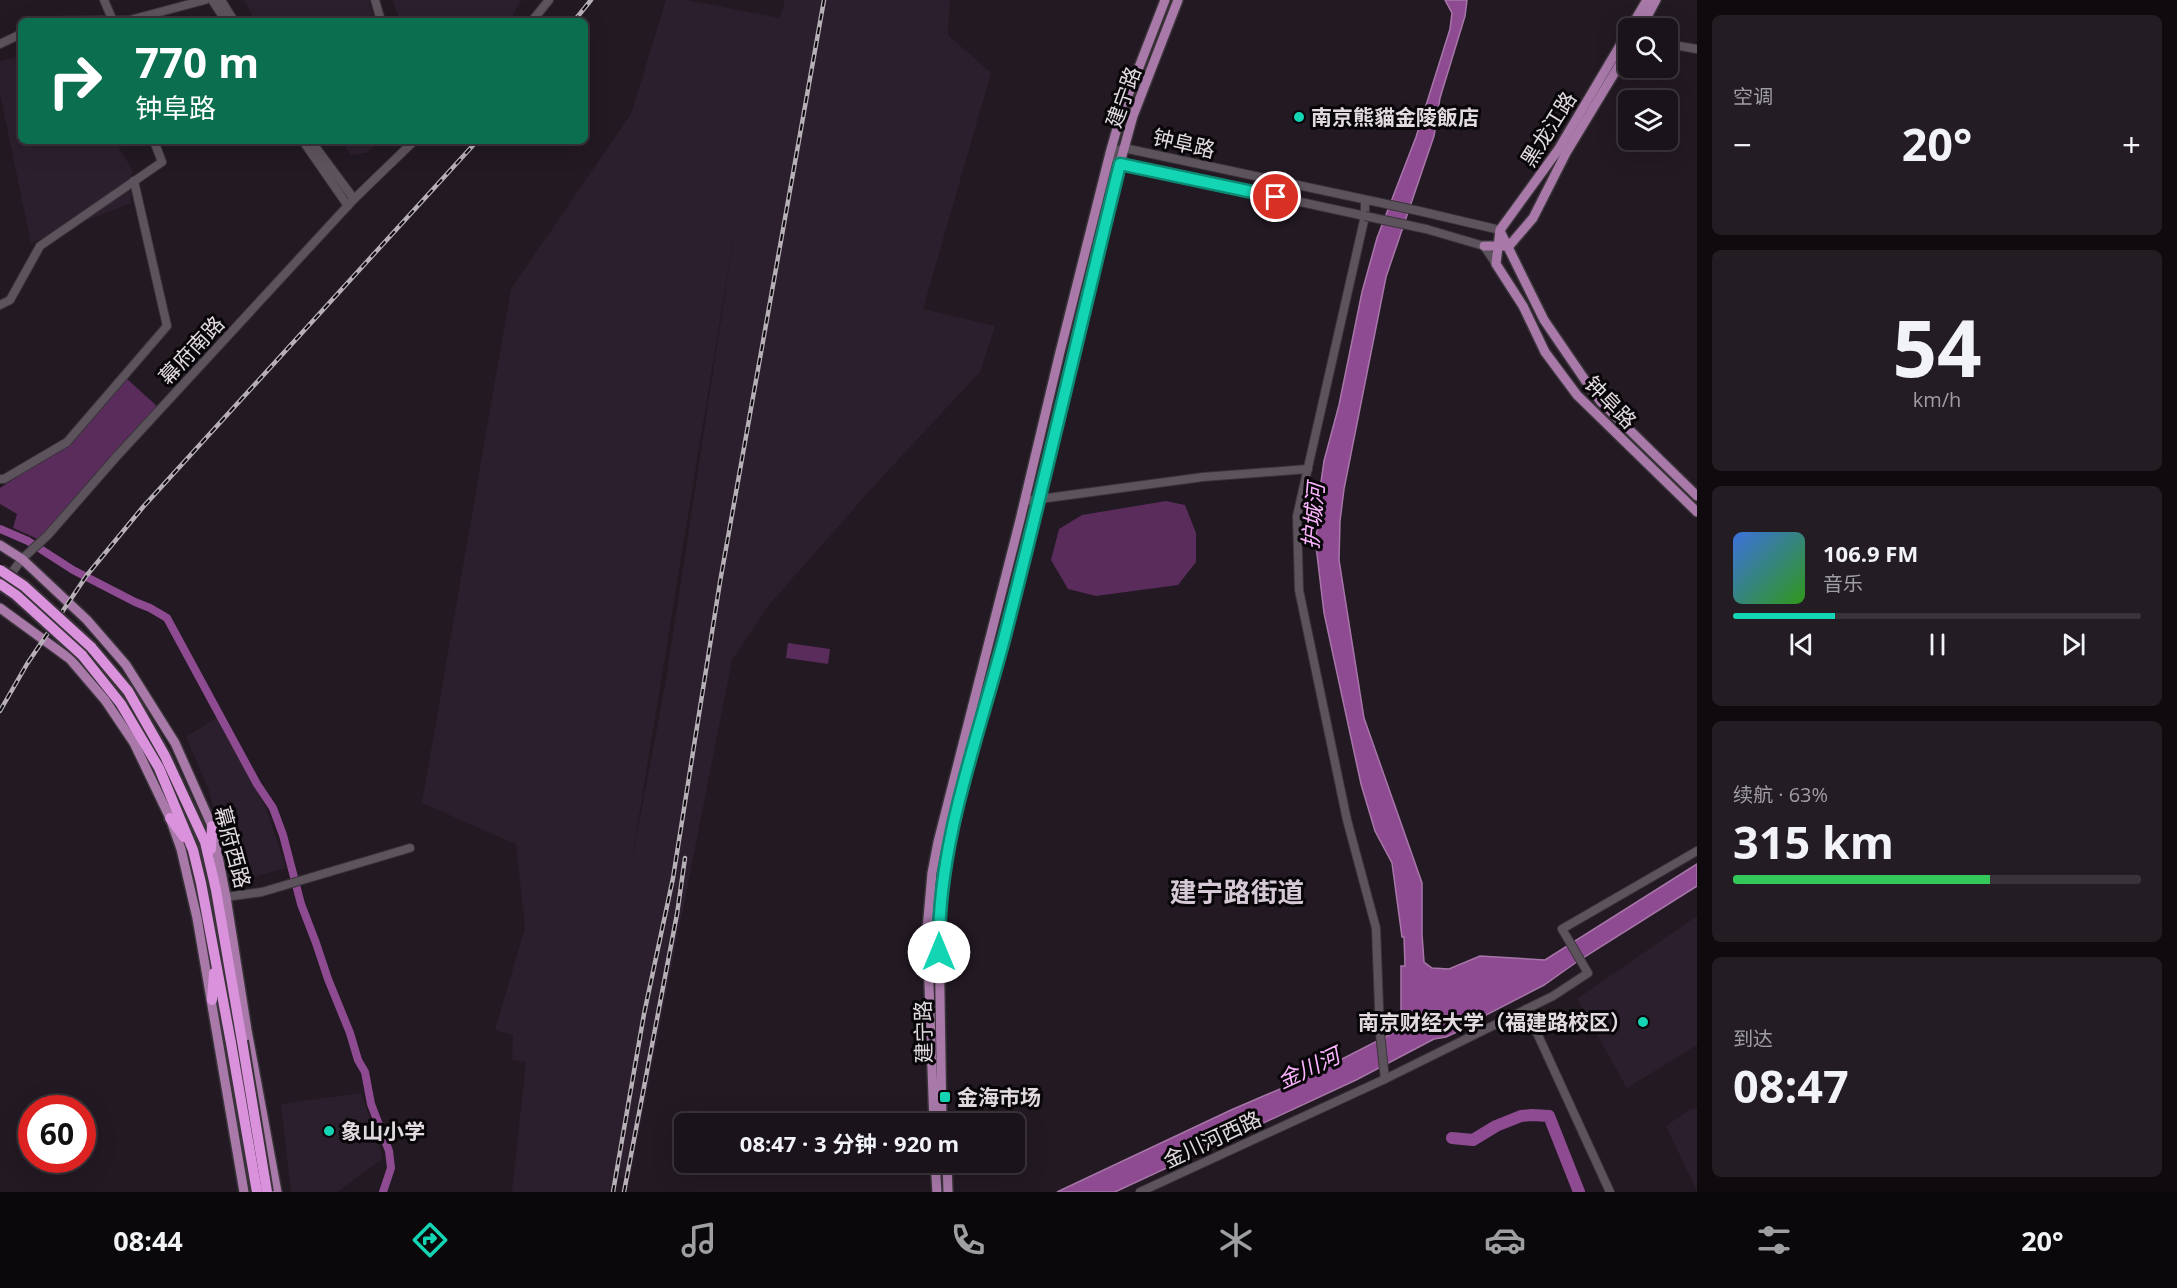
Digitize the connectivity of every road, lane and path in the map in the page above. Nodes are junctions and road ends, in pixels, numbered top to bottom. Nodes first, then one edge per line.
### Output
1 (104, 0) edge
2 (205, 0) edge
3 (212, 0) edge
4 (221, 0) edge
5 (375, 0) edge
6 (549, 0) edge
7 (1165, 0) edge
8 (1178, 0) edge
9 (1647, 0) edge
10 (1656, 0) edge
11 (111, 18) edge
12 (138, 18) edge
13 (224, 18) edge
14 (232, 18) edge
15 (380, 18) edge
16 (534, 18) edge
17 (1636, 18) edge
18 (1646, 18) edge
19 (18, 35) edge
20 (0, 44) edge
21 (1678, 46) edge
22 (1618, 49) edge
23 (1697, 49) edge
24 (1618, 67) edge
25 (155, 144) edge
26 (305, 144) edge
27 (313, 144) edge
28 (411, 144) edge
29 (1124, 148) junction
30 (1110, 153) junction
31 (1120, 164) junction
32 (134, 181) junction
33 (1365, 200) junction
34 (351, 203) junction
35 (1365, 216) junction
36 (1500, 231) junction
37 (1484, 246) junction
38 (1504, 246) junction
39 (1497, 264) junction
40 (0, 305) edge
41 (1308, 469) junction
42 (0, 479) edge
43 (1697, 496) edge
44 (1039, 498) junction
45 (1025, 501) junction
46 (1697, 512) edge
47 (0, 545) edge
48 (23, 558) junction
49 (0, 570) edge
50 (0, 586) edge
51 (0, 608) edge
52 (170, 818) junction
53 (212, 826) junction
54 (410, 848) dead end
55 (193, 850) junction
56 (1697, 851) edge
57 (210, 864) junction
58 (226, 897) junction
59 (215, 961) junction
60 (212, 1000) junction
61 (235, 1007) junction
62 (1526, 1009) junction
63 (246, 1028) junction
64 (236, 1042) junction
65 (1385, 1079) junction
66 (938, 1113) edge
67 (938, 1113) edge
68 (936, 1173) edge
69 (947, 1173) edge
70 (274, 1176) junction
71 (243, 1188) edge
72 (257, 1192) edge
73 (267, 1192) edge
74 (277, 1192) edge
75 (937, 1192) edge
76 (948, 1192) edge
77 (1140, 1192) edge
78 (1610, 1192) edge

1 - 11 street
2 - 12 street
3 - 13 street
4 - 14 street
5 - 15 street
6 - 16 street
7 - 30 main road, 建宁路
8 - 29 main road, 建宁路
9 - 17 main road, 黑龙江路
10 - 18 main road
19 - 20 street
21 - 23 street
22 - 36 main road, 黑龙江路
24 - 38 main road, 黑龙江路
25 - 32 street
26 - 34 street
27 - 34 street
28 - 34 street, 幕府南路
29 - 30 street, 钟阜路
29 - 31 main road, 建宁路
29 - 33 street, 钟阜路
30 - 31 street
30 - 45 main road, 建宁路
31 - 35 street, 钟阜路
31 - 44 main road, 建宁路
32 - 40 street
32 - 42 street
33 - 35 street
33 - 36 street, 钟阜路
34 - 48 street, 幕府南路
35 - 37 street, 钟阜路, bridge
35 - 41 street
36 - 38 main road, 钟阜路
37 - 38 main road
37 - 39 street, 钟阜路
38 - 39 main road
38 - 43 main road, 钟阜路
39 - 46 main road, 钟阜路
41 - 44 street
41 - 65 street
44 - 45 street
44 - 67 main road, 建宁路
45 - 66 main road, 建宁路
47 - 48 main road, 幕府西路
48 - 50 street, 幕府南路
48 - 53 main road, 幕府西路
49 - 57 highway, 幕府西路, bridge
50 - 55 highway, 幕府西路, bridge
51 - 52 main road
52 - 55 highway
52 - 60 main road
53 - 57 highway
53 - 58 main road, 幕府西路
54 - 58 street
55 - 59 highway, 幕府西路
56 - 62 street, 金川河西路
57 - 61 highway, 幕府西路
58 - 63 main road, 幕府西路
59 - 60 highway
59 - 64 highway, 幕府西路
60 - 71 main road
61 - 63 highway
61 - 64 highway, 幕府西路
62 - 65 street, 金川河西路
62 - 78 street
63 - 70 main road, 幕府西路
64 - 72 highway, 幕府西路, bridge
64 - 73 highway, 幕府西路, bridge
65 - 77 street, 金川河西路
68 - 75 main road
69 - 76 main road
70 - 71 main road
70 - 74 main road, 幕府西路

